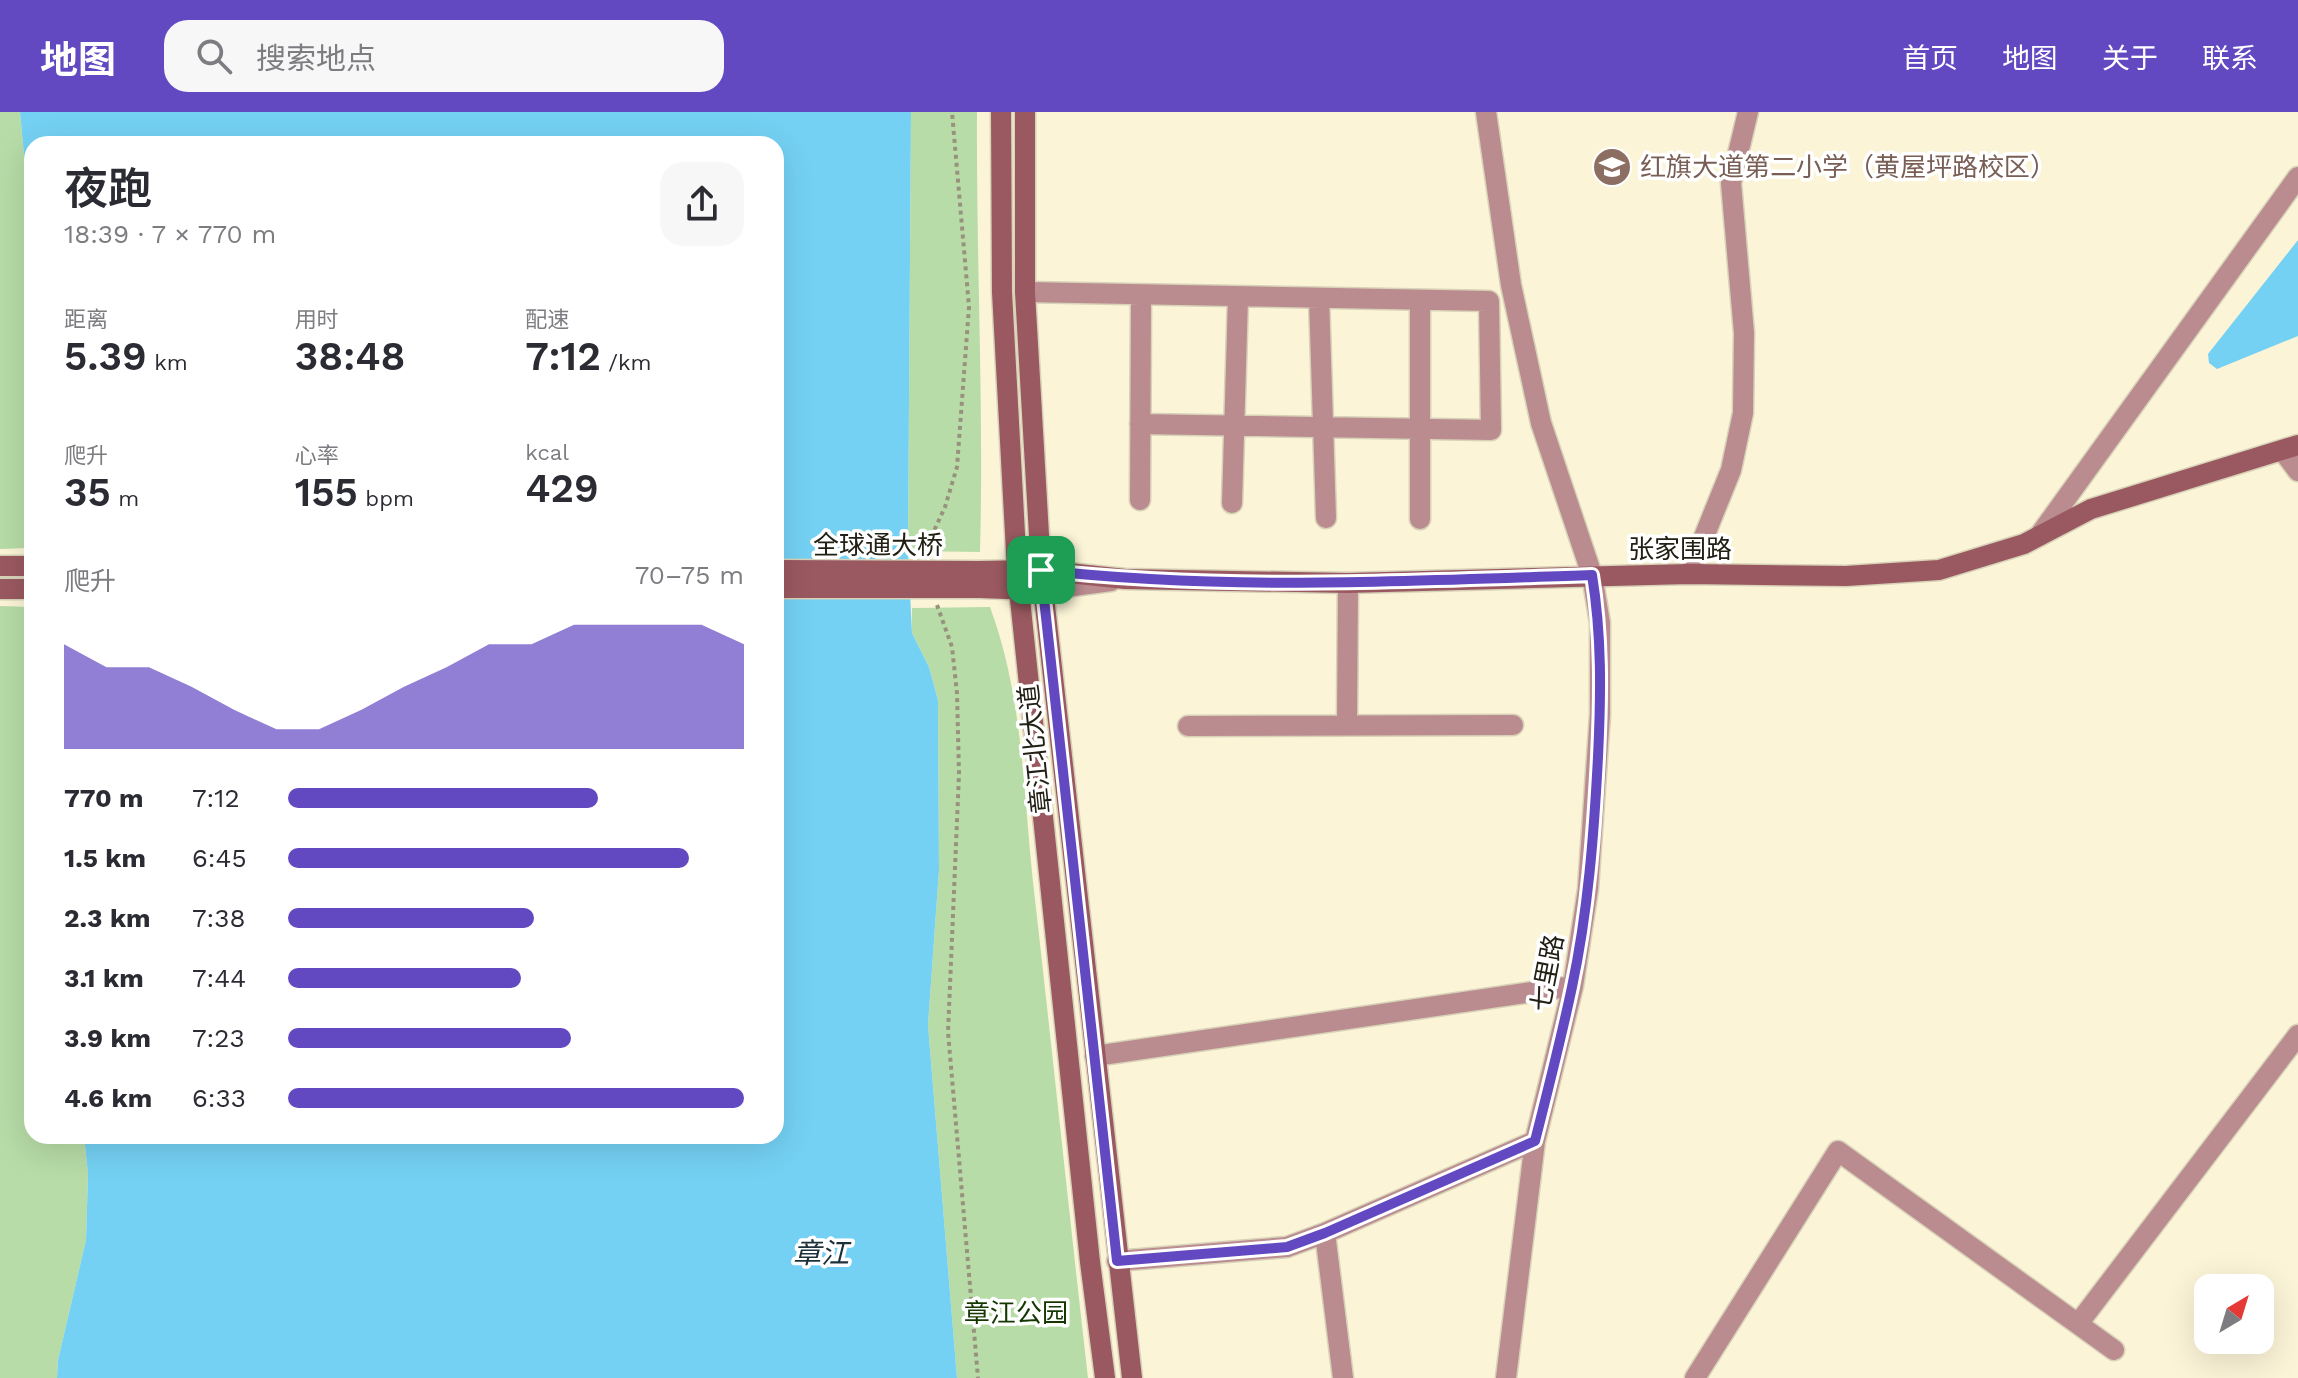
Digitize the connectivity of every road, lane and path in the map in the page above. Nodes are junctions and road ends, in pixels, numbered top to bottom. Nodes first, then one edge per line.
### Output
1 (952, 112) edge
2 (1001, 112) edge
3 (1025, 112) edge
4 (1486, 112) edge
5 (1748, 112) edge
6 (2298, 177) edge
7 (1025, 292) junction
8 (1141, 296) junction
9 (1238, 297) junction
10 (1319, 298) junction
11 (1420, 300) junction
12 (1140, 424) junction
13 (1235, 426) junction
14 (1323, 426) junction
15 (1420, 428) junction
16 (2291, 448) edge
17 (2298, 471) edge
18 (1140, 500) dead end
19 (1232, 503) dead end
20 (1326, 518) dead end
21 (1420, 519) dead end
22 (2039, 536) junction
23 (930, 560) dead end
24 (0, 566) edge
25 (24, 566) edge
26 (784, 570) edge
27 (1689, 574) junction
28 (1592, 575) junction
29 (979, 580) junction
30 (1018, 580) junction
31 (1042, 580) junction
32 (1348, 583) junction
33 (784, 588) edge
34 (0, 589) edge
35 (24, 589) edge
36 (936, 602) dead end
37 (1347, 725) junction
38 (1513, 725) dead end
39 (1188, 726) dead end
40 (1573, 986) junction
41 (2298, 1035) edge
42 (1095, 1056) junction
43 (1535, 1141) junction
44 (1325, 1233) junction
45 (1117, 1261) junction
46 (2078, 1324) junction
47 (2114, 1350) dead end
48 (978, 1378) edge
49 (1105, 1378) edge
50 (1132, 1378) edge
51 (1343, 1378) edge
52 (1506, 1378) edge
53 (1695, 1378) edge

1 - 23 path
2 - 30 main road, 章江北大道
3 - 7 main road, 章江北大道
4 - 28 street, 七里路
5 - 27 street
6 - 22 street
7 - 8 street
7 - 31 main road, 章江北大道
8 - 9 street
8 - 12 street
9 - 10 street
9 - 13 street
10 - 11 street
10 - 14 street
11 - 15 street
11 - 15 street
12 - 13 street
12 - 18 street
13 - 14 street
13 - 19 street
14 - 15 street
14 - 20 street
15 - 21 street
16 - 17 street
16 - 22 main road, 张家围路
22 - 27 main road, 张家围路
24 - 25 main road
26 - 29 main road, 全球通大桥, bridge
27 - 28 main road, 张家围路
28 - 32 main road, 张家围路
28 - 40 street, 七里路
29 - 30 main road, 张家围路
29 - 33 main road, 全球通大桥, bridge
30 - 31 main road, 张家围路
30 - 49 main road, 章江北大道
31 - 32 main road, 张家围路
31 - 42 main road, 章江北大道
32 - 37 street
34 - 35 main road
36 - 48 path
37 - 38 street
37 - 39 street
40 - 42 street
40 - 43 street, 七里路
41 - 46 street
42 - 45 main road, 章江北大道
43 - 44 street
43 - 52 street, 七里路
44 - 45 street
44 - 51 street
45 - 50 main road, 章江北大道
46 - 47 street
46 - 53 street

